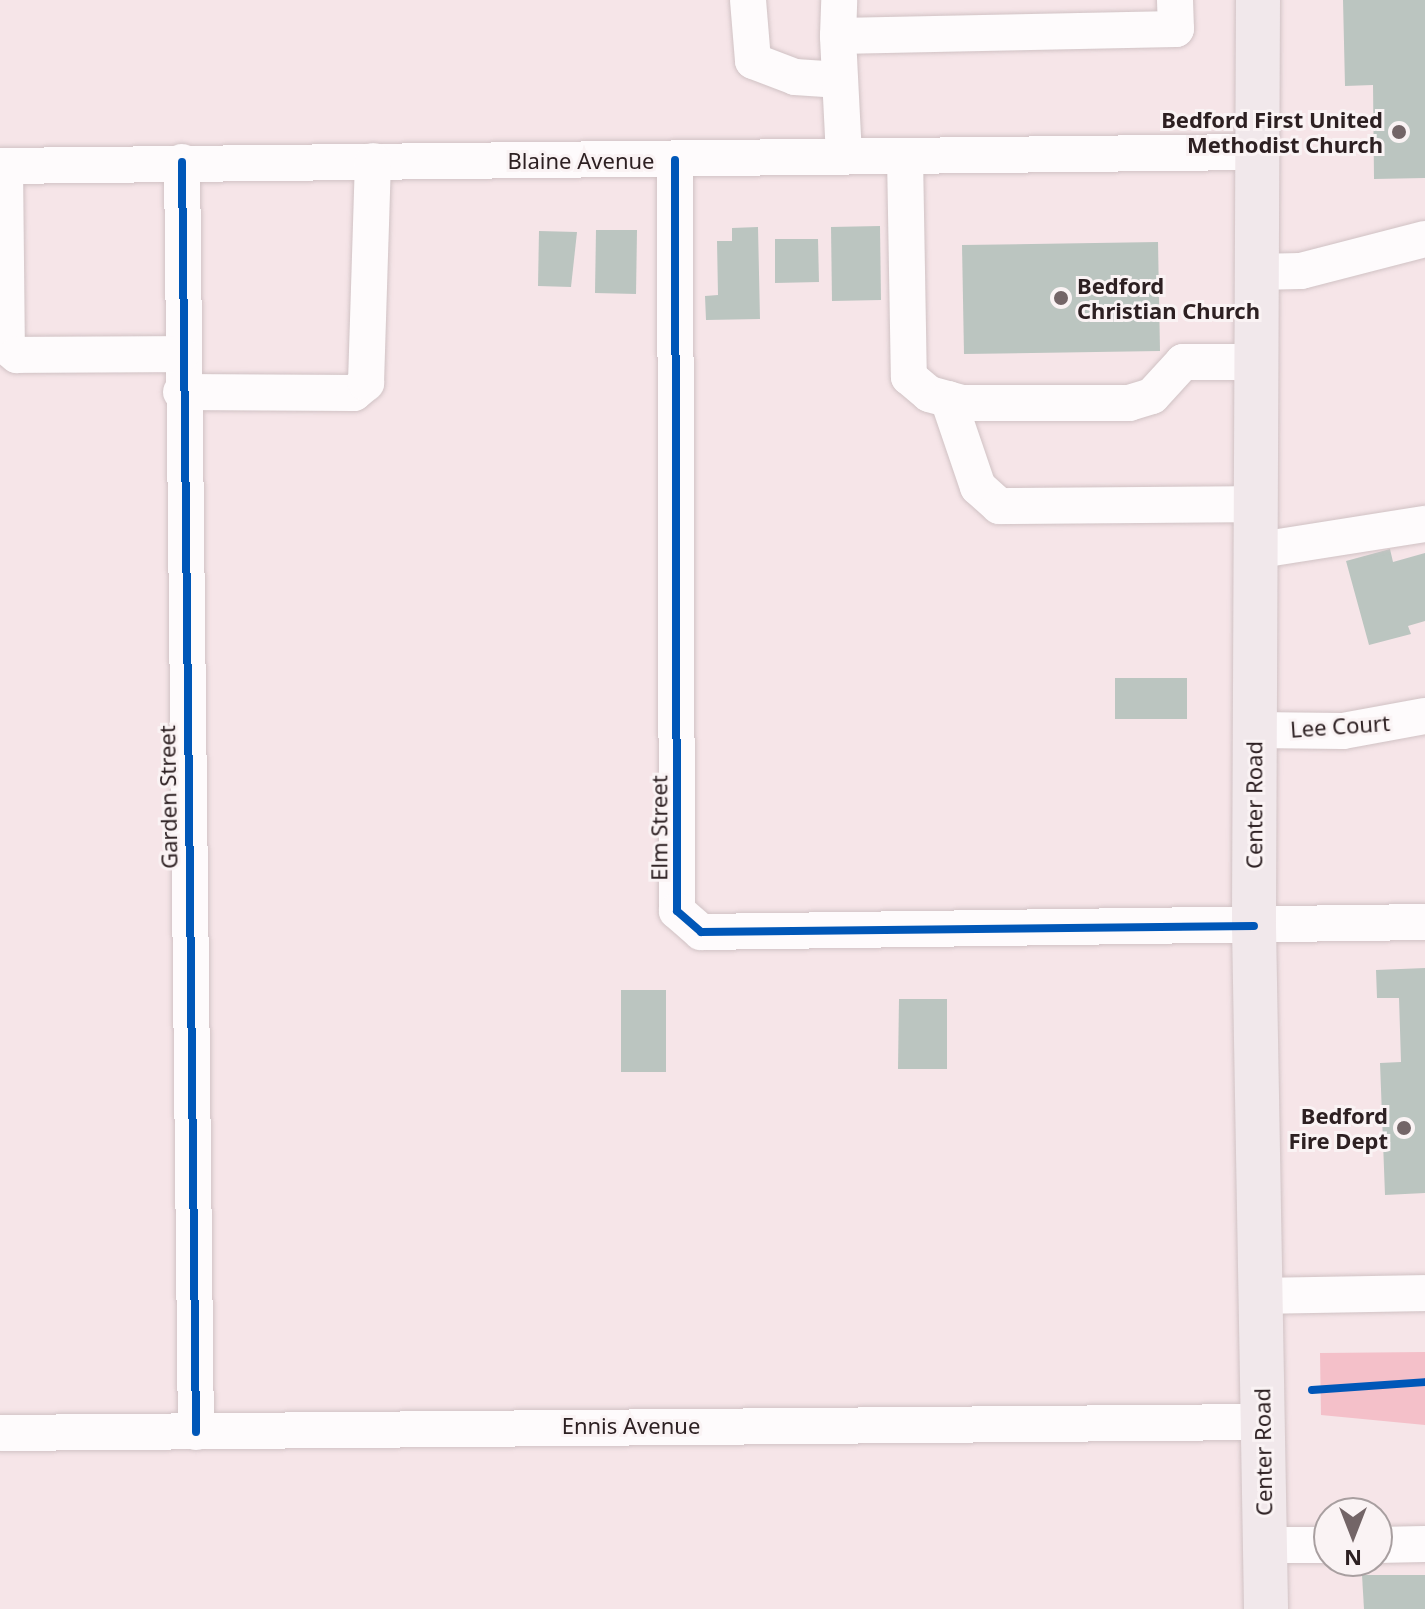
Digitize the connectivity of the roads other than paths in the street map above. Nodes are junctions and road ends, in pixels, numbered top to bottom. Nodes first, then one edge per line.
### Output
1 (748, 0) edge
2 (839, 0) edge
3 (1175, 0) edge
4 (1258, 0) edge
5 (838, 36) junction
6 (840, 80) junction
7 (1258, 152) junction
8 (844, 156) junction
9 (905, 156) junction
10 (675, 160) junction
11 (373, 161) junction
12 (182, 162) junction
13 (2, 166) edge
14 (1425, 239) edge
15 (1254, 272) junction
16 (181, 354) junction
17 (1254, 362) junction
18 (181, 392) junction
19 (948, 399) junction
20 (1254, 504) junction
21 (1425, 524) edge
22 (1254, 551) junction
23 (1425, 716) edge
24 (1254, 730) junction
25 (1425, 922) edge
26 (1254, 926) junction
27 (1425, 1293) edge
28 (1260, 1296) junction
29 (1262, 1422) junction
30 (196, 1432) junction
31 (0, 1433) edge
32 (1425, 1544) edge
33 (1265, 1545) junction
34 (1313, 1545) edge
35 (1393, 1545) edge
36 (1266, 1609) edge

1 - 6 street
2 - 5 street
3 - 5 street
4 - 7 main road, Center Road
5 - 6 street
6 - 8 street
7 - 9 street, Blaine Avenue
7 - 15 main road, Center Road
8 - 9 street, Blaine Avenue
8 - 10 street, Blaine Avenue
9 - 19 street
10 - 11 street, Blaine Avenue
10 - 26 street, Elm Street
11 - 12 street, Blaine Avenue
11 - 18 street
12 - 13 street, Blaine Avenue
12 - 16 street, Garden Street
13 - 16 street
14 - 15 street
15 - 17 main road, Center Road
16 - 18 street, Garden Street
17 - 19 street
17 - 20 main road, Center Road
18 - 30 street, Garden Street
19 - 20 street
20 - 22 main road, Center Road
21 - 22 street
22 - 24 main road, Center Road
23 - 24 street, Lee Court
24 - 26 main road, Center Road
25 - 26 street, Elm Street
26 - 28 main road, Center Road
27 - 28 street
28 - 29 main road, Center Road
29 - 30 street, Ennis Avenue
29 - 33 main road, Center Road
30 - 31 street, Ennis Avenue
32 - 35 street
33 - 34 street
33 - 36 main road, Center Road

